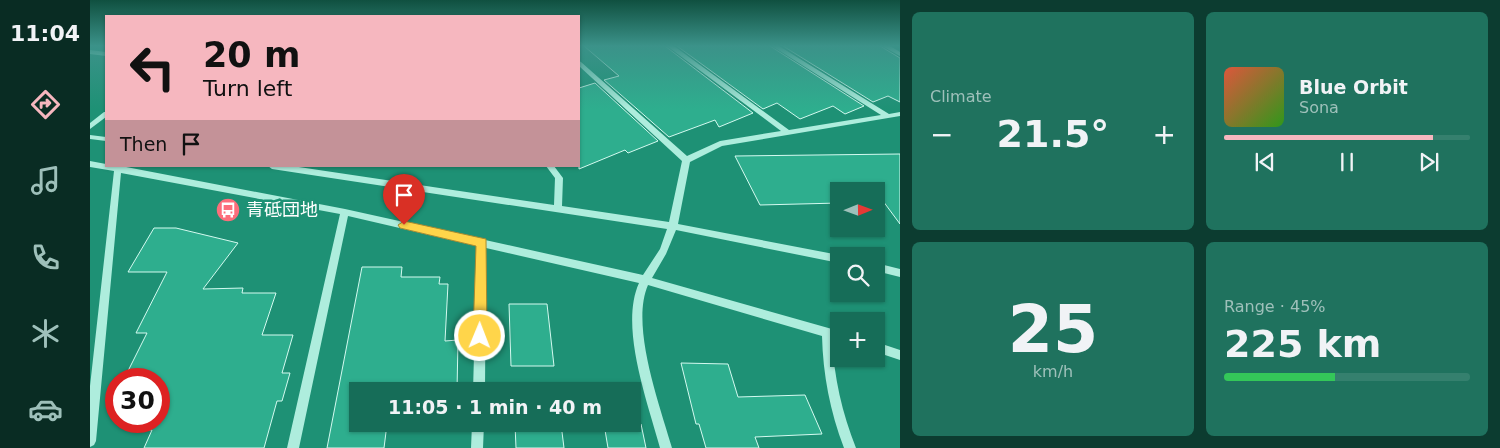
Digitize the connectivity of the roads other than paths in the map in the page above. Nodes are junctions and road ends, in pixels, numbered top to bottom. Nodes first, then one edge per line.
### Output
1 (583, 67) edge
2 (698, 67) edge
3 (809, 67) edge
4 (900, 114) edge
5 (105, 115) edge
6 (888, 116) junction
7 (90, 127) edge
8 (787, 132) junction
9 (90, 136) edge
10 (105, 139) edge
11 (686, 160) junction
12 (90, 164) edge
13 (105, 166) edge
14 (111, 167) edge
15 (284, 167) edge
16 (551, 167) edge
17 (118, 168) junction
18 (308, 169) edge
19 (558, 210) junction
20 (345, 212) junction
21 (672, 226) junction
22 (482, 243) junction
23 (830, 257) edge
24 (885, 269) edge
25 (900, 273) edge
26 (645, 280) junction
27 (827, 333) junction
28 (830, 334) edge
29 (885, 350) edge
30 (900, 354) edge
31 (478, 382) edge
32 (478, 432) edge
33 (90, 441) edge
34 (293, 448) edge
35 (477, 448) edge
36 (666, 448) edge
37 (850, 448) edge

1 - 11 street
2 - 8 street
3 - 6 street
4 - 6 street
5 - 7 street
6 - 8 street
8 - 11 street
9 - 10 street
11 - 21 street
12 - 13 street
14 - 17 street
15 - 18 street
16 - 19 street
17 - 20 street
17 - 33 street
18 - 19 street
19 - 21 street
20 - 22 street
20 - 34 street
21 - 23 street
21 - 26 street
22 - 26 street
22 - 31 street
24 - 25 street
26 - 27 street
26 - 36 street
27 - 28 street
27 - 37 street
29 - 30 street
32 - 35 street

